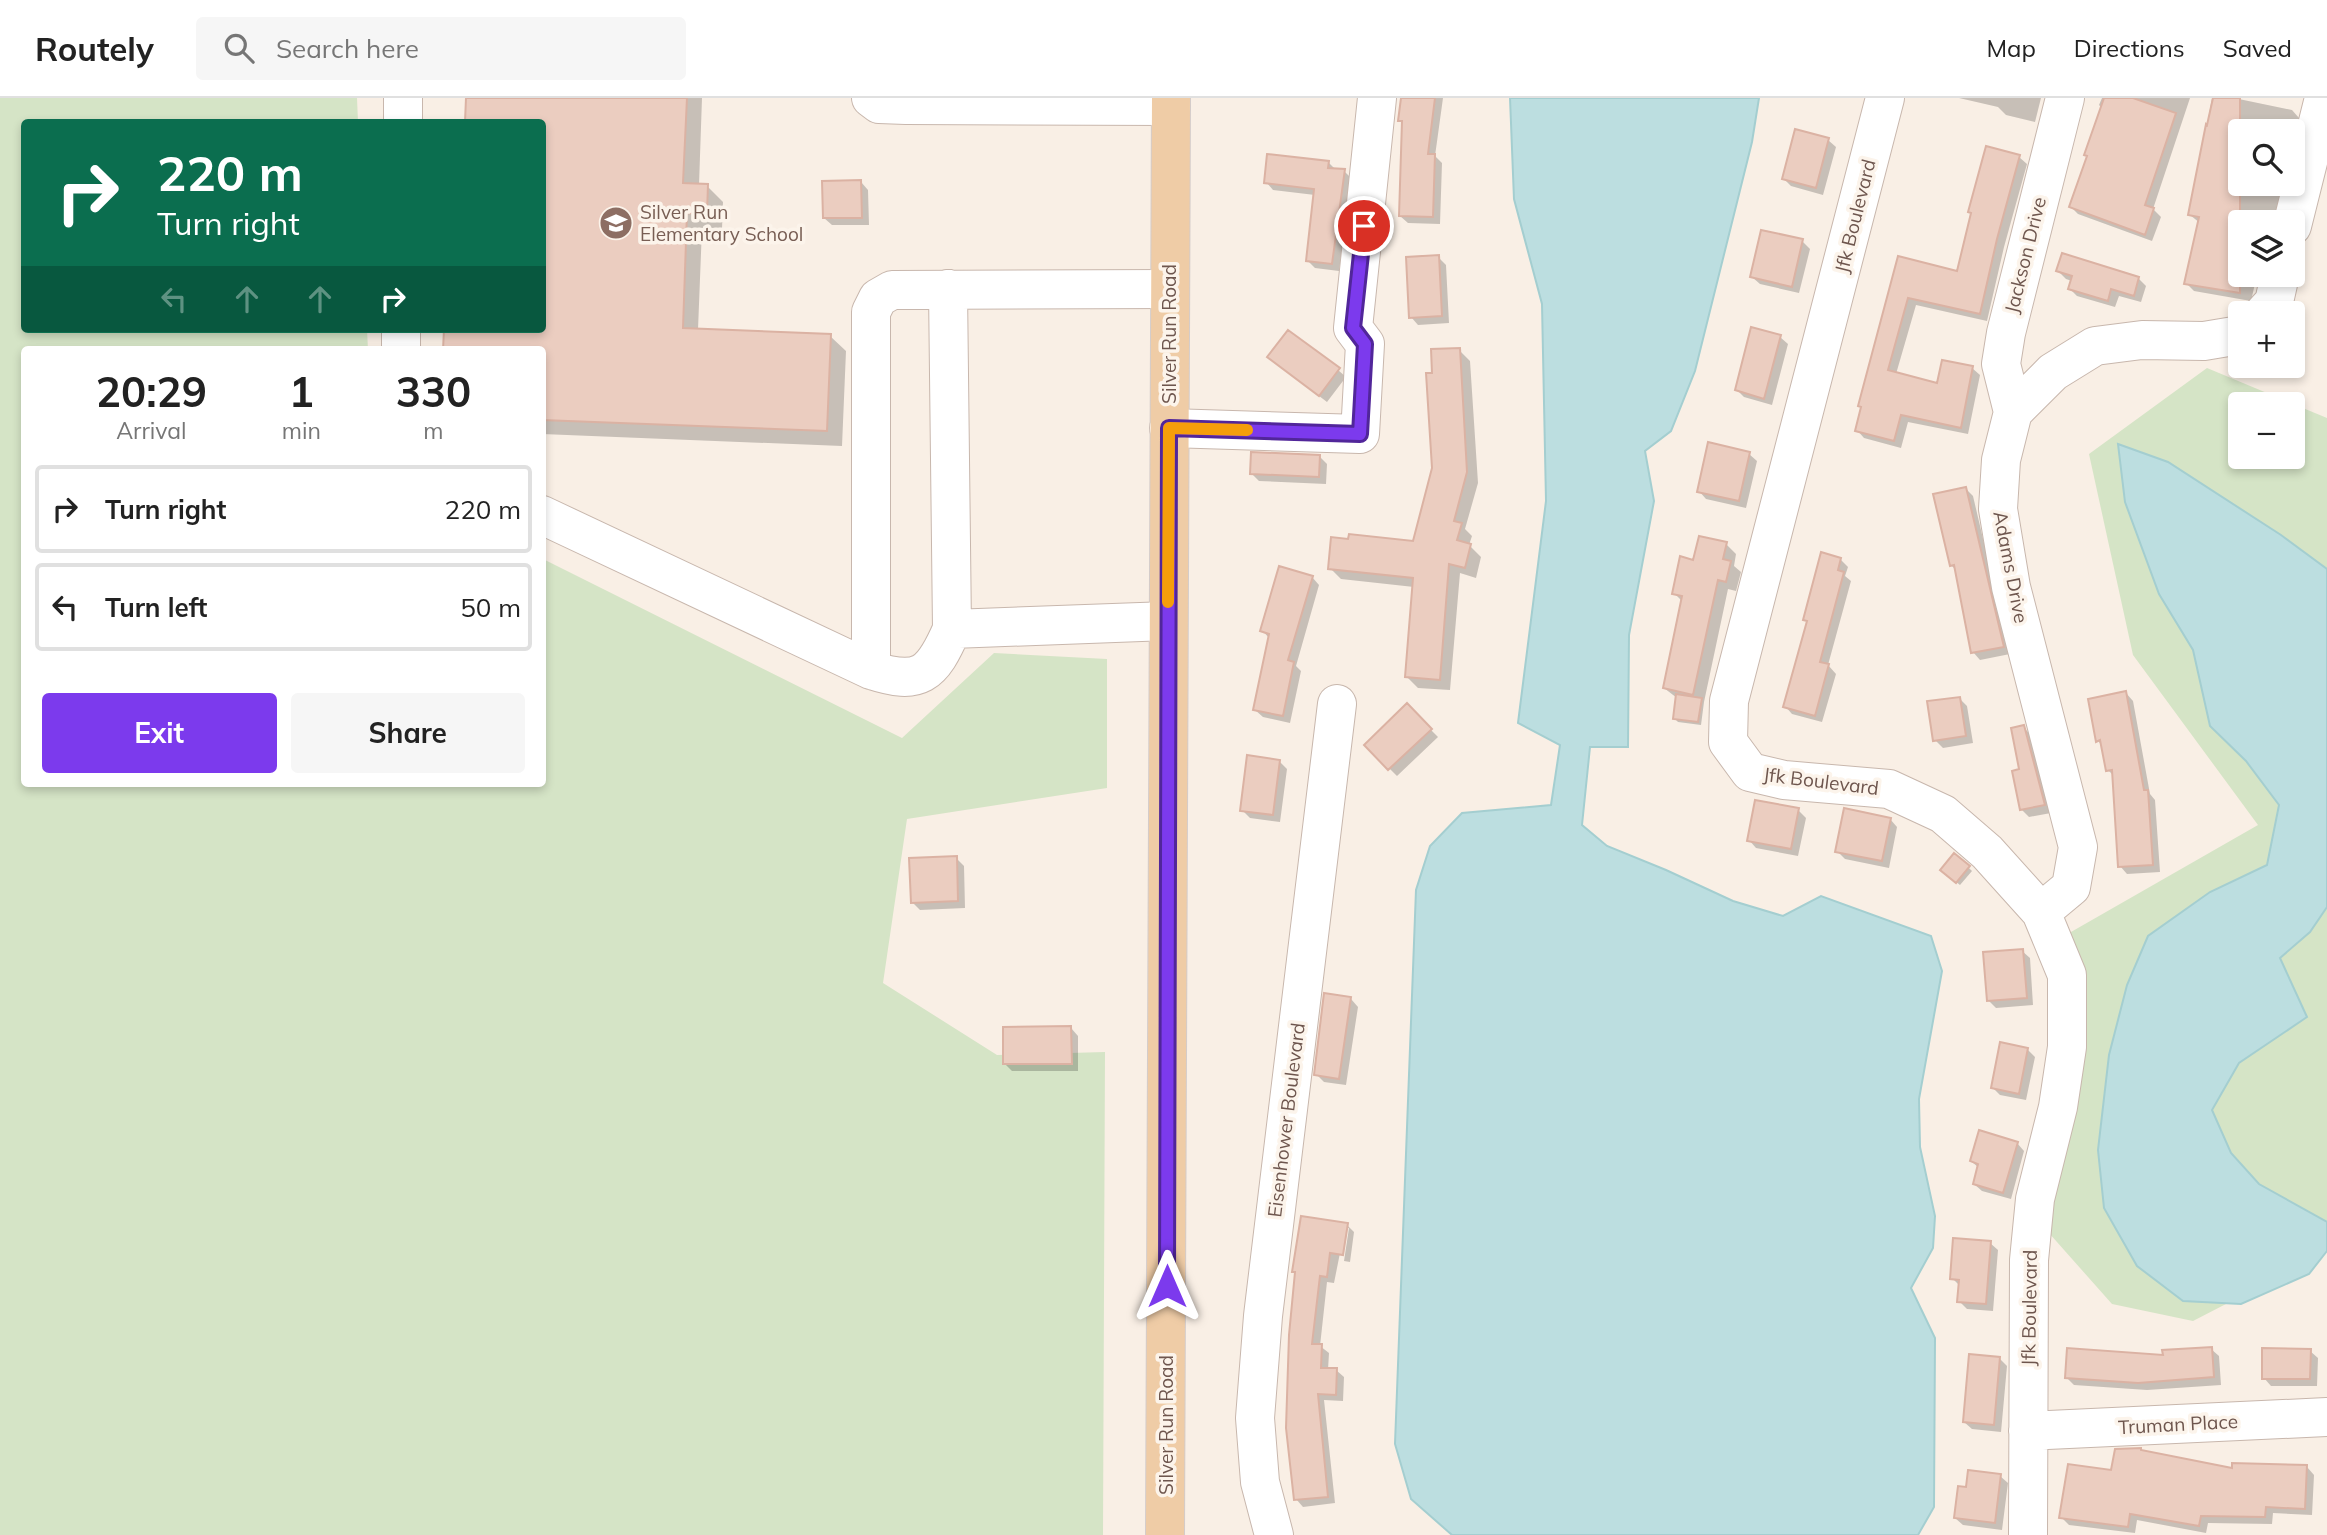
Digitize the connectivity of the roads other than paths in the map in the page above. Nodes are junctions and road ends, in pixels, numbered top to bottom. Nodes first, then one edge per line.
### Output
1 (403, 98) edge
2 (871, 98) edge
3 (1377, 98) edge
4 (1885, 98) edge
5 (2065, 98) edge
6 (2324, 98) edge
7 (929, 102) edge
8 (1171, 102) edge
9 (403, 119) edge
10 (2296, 210) edge
11 (948, 289) junction
12 (1170, 289) junction
13 (2228, 337) edge
14 (2013, 412) junction
15 (1169, 428) junction
16 (546, 517) edge
17 (1168, 621) junction
18 (952, 629) junction
19 (871, 670) junction
20 (1337, 704) dead end
21 (2041, 912) junction
22 (2327, 1417) edge
23 (2028, 1431) junction
24 (1165, 1535) edge
25 (1274, 1535) edge
26 (2028, 1535) edge

1 - 9 street
2 - 7 street
3 - 15 street
4 - 21 street, Jfk Boulevard
5 - 14 street, Jackson Drive
6 - 10 street
7 - 8 street
8 - 12 main road, Silver Run Road
11 - 12 street
11 - 18 street
11 - 19 street
12 - 15 main road, Silver Run Road
13 - 14 street
14 - 21 street, Adams Drive
15 - 17 main road, Silver Run Road
16 - 19 street
17 - 18 street
17 - 24 main road, Silver Run Road
18 - 19 street
20 - 25 street, Eisenhower Boulevard
21 - 23 street, Jfk Boulevard
22 - 23 street, Truman Place
23 - 26 street, Jfk Boulevard

